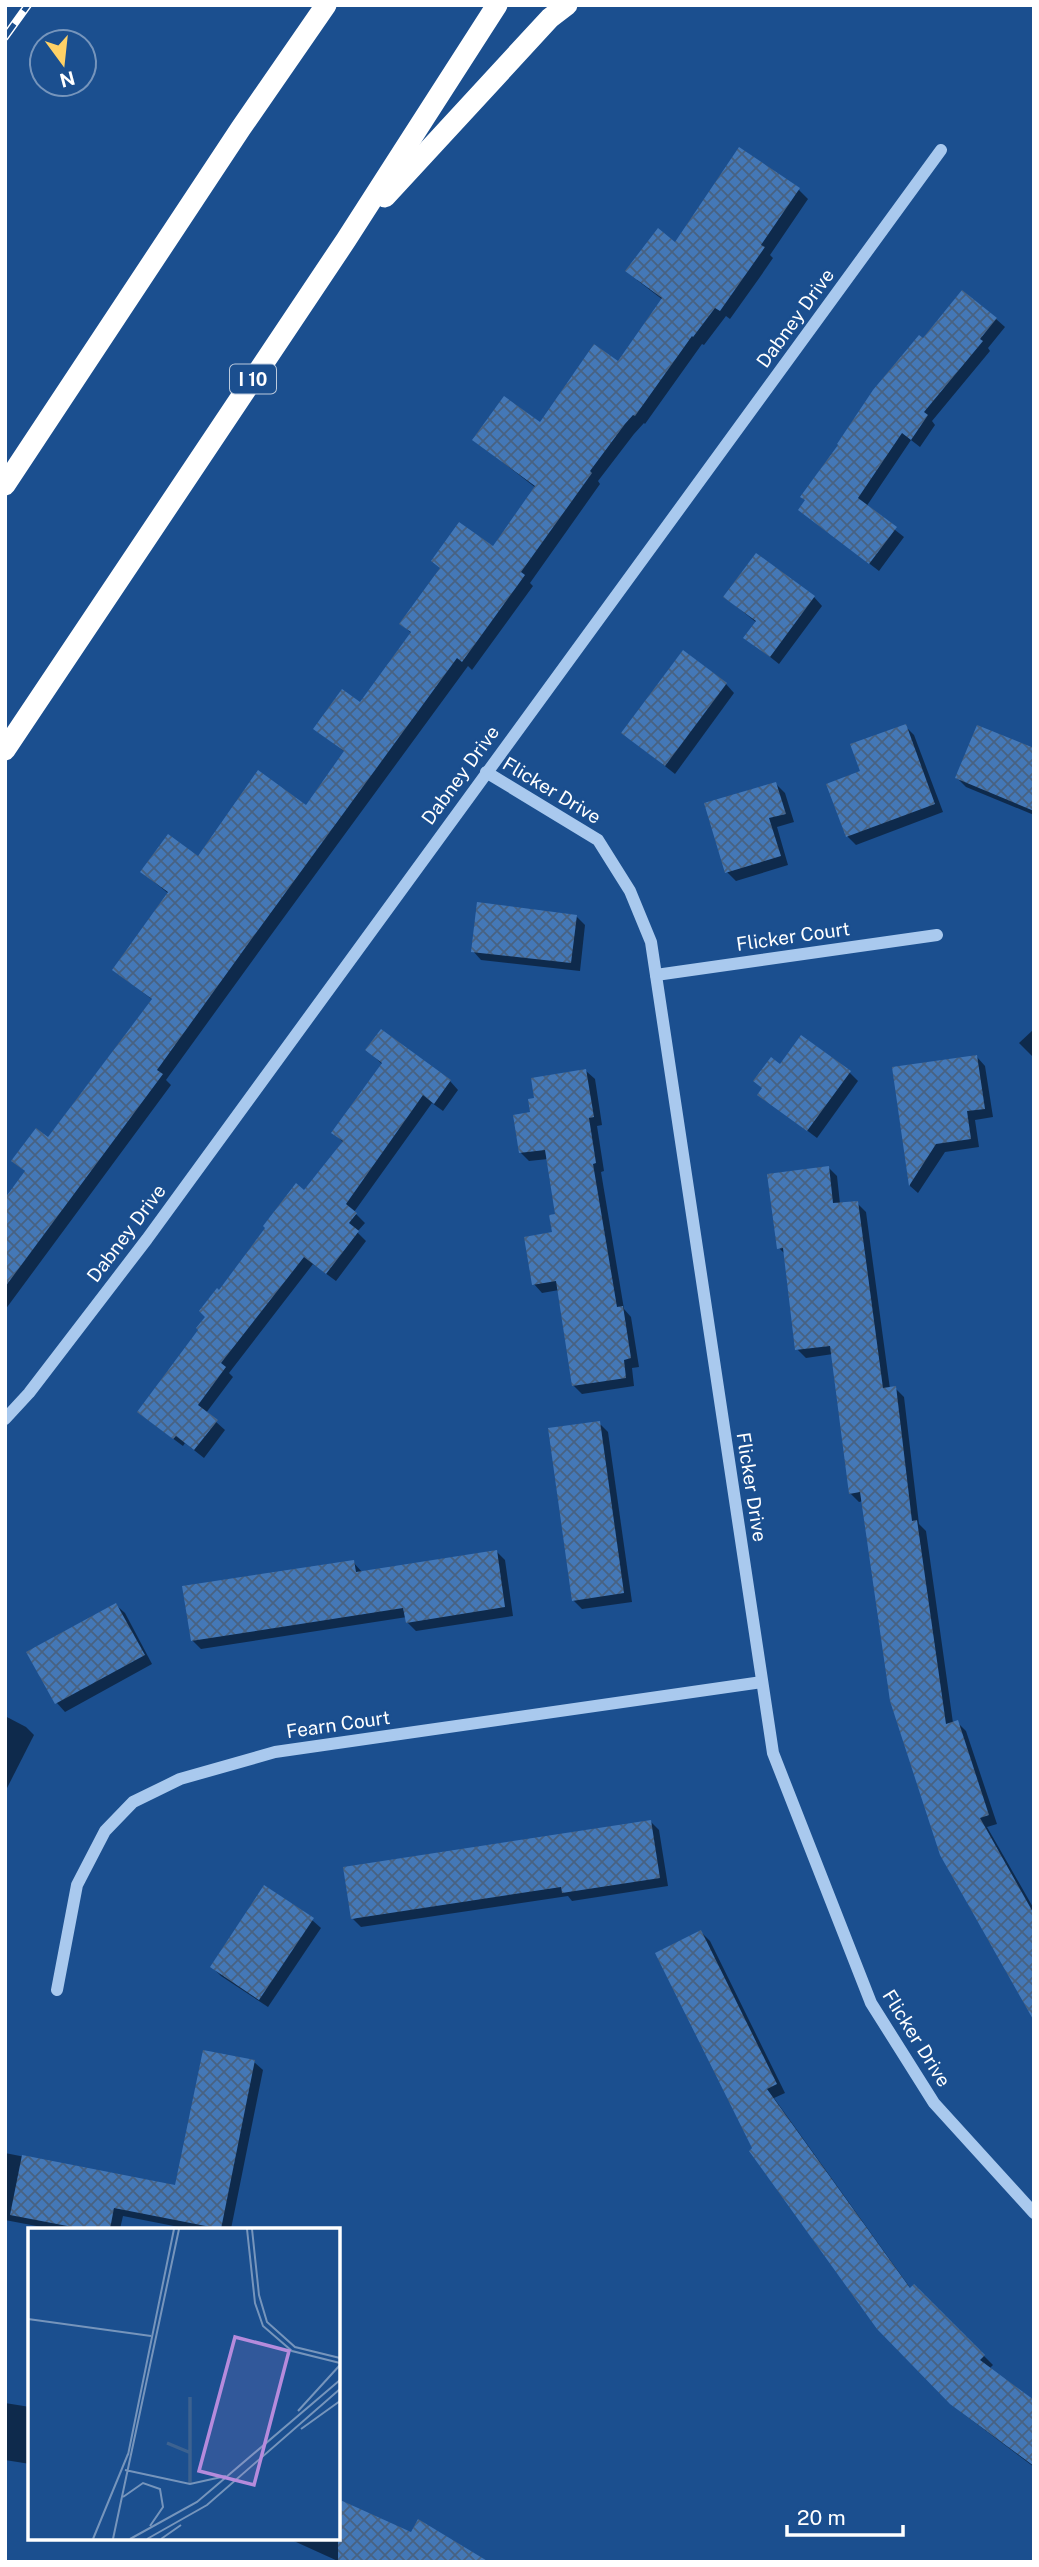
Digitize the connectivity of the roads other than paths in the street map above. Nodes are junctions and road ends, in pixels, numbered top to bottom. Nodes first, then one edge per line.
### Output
1 (326, 5) edge
2 (497, 5) edge
3 (567, 5) edge
4 (941, 150) dead end
5 (346, 240) junction
6 (5, 485) edge
7 (5, 750) edge
8 (486, 772) junction
9 (937, 935) dead end
10 (656, 975) junction
11 (5, 1419) edge
12 (762, 1682) junction
13 (57, 1990) dead end
14 (1034, 2213) edge

1 - 6 highway
2 - 5 highway, I 10
3 - 5 highway
4 - 8 street, Dabney Drive
5 - 7 highway, I 10
8 - 10 street, Flicker Drive
8 - 11 street, Dabney Drive
9 - 10 street, Flicker Court
10 - 12 street, Flicker Drive
12 - 13 street, Fearn Court
12 - 14 street, Flicker Drive

